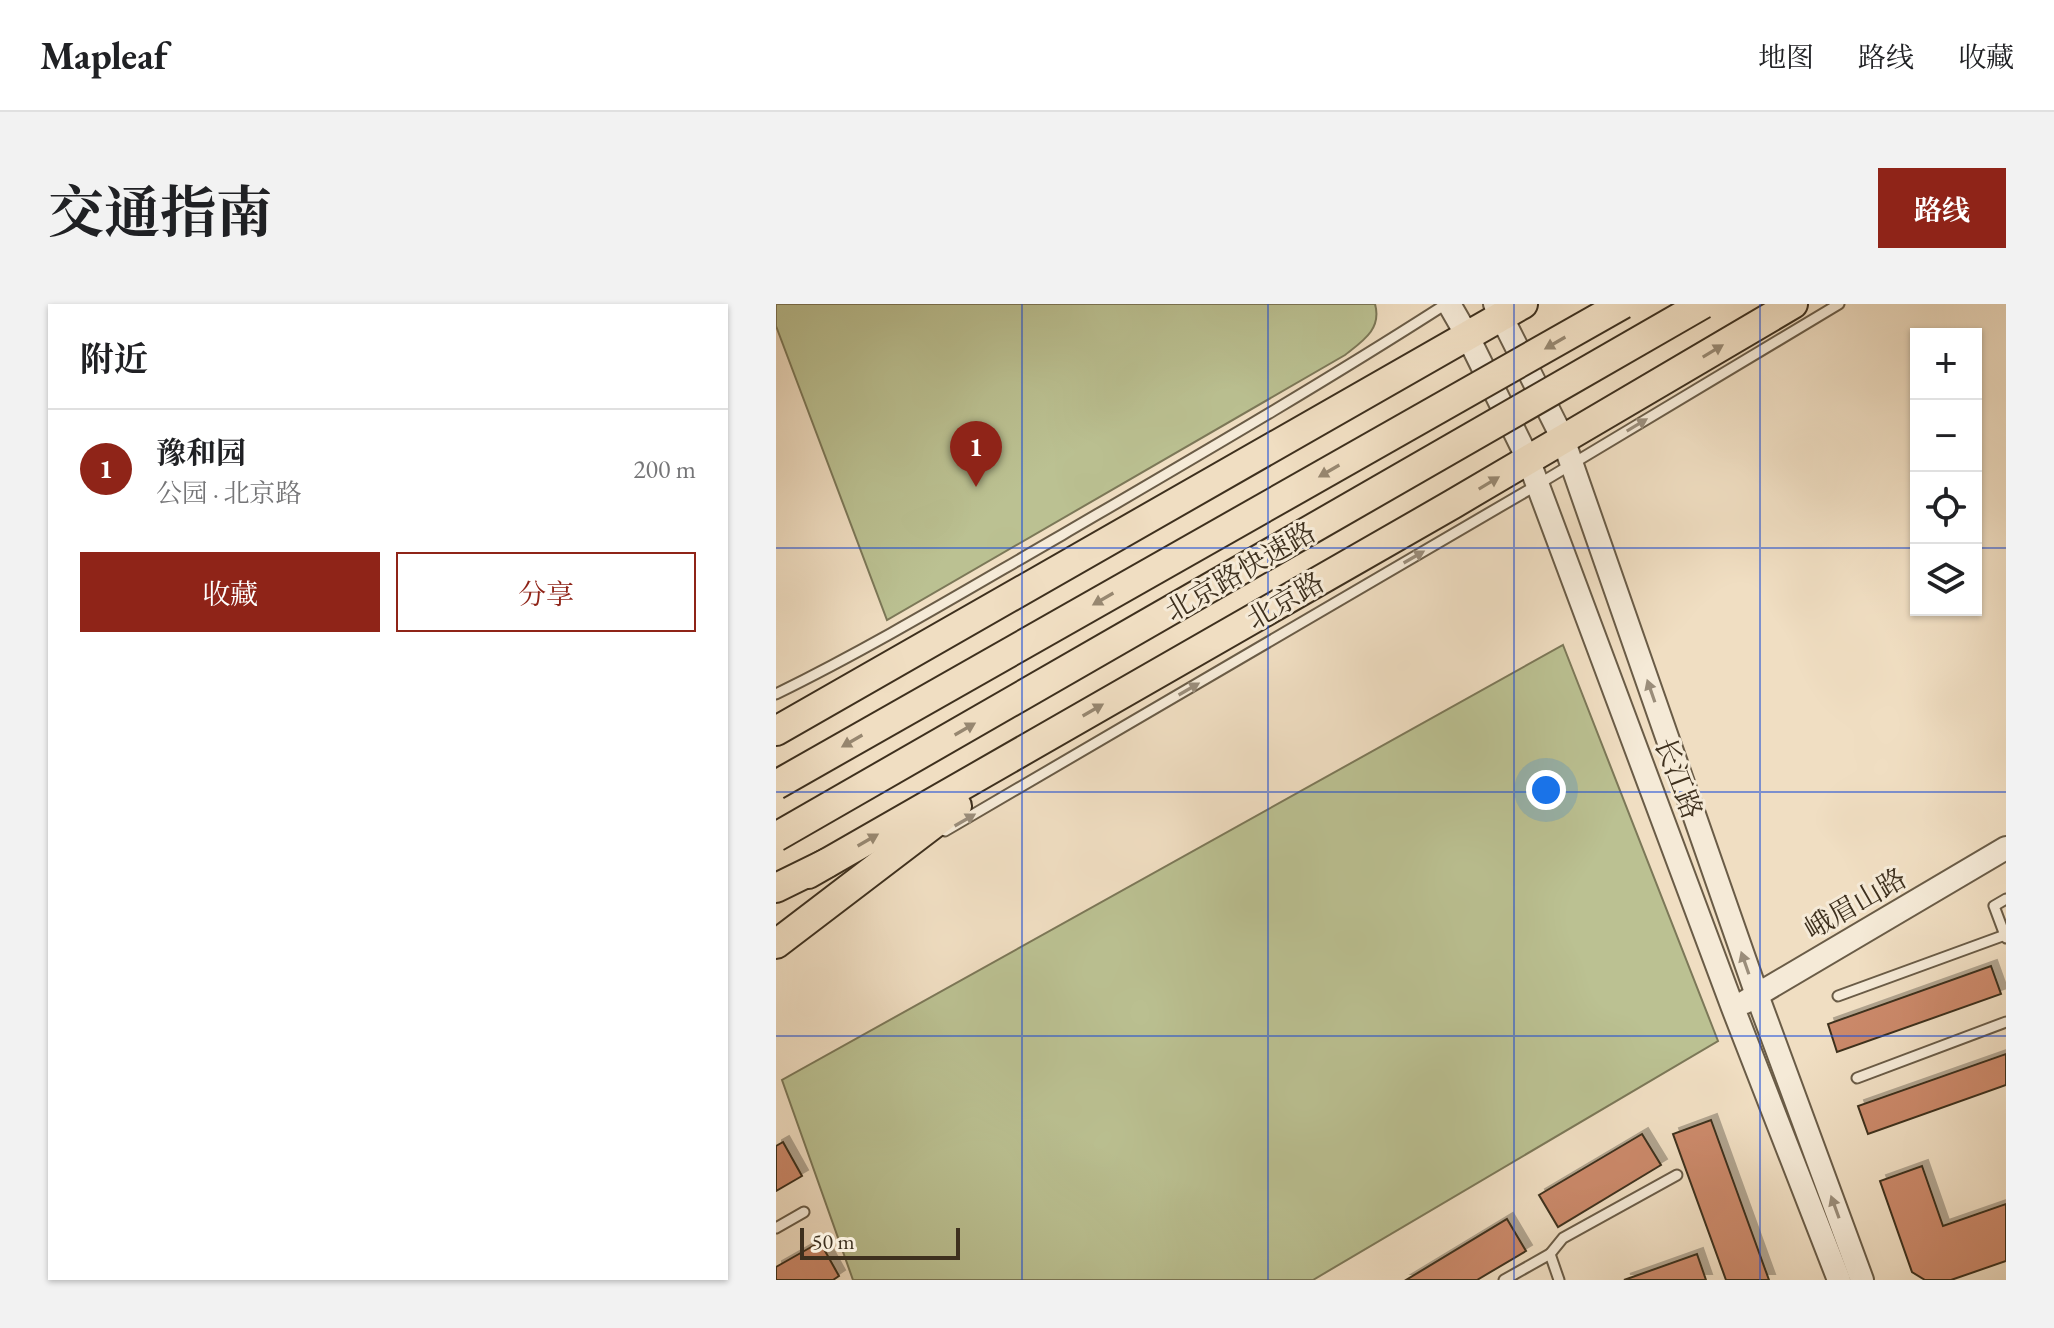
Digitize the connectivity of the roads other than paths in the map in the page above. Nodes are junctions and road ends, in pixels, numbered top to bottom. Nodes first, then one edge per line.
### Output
1 (1447, 304) edge
2 (1623, 304) edge
3 (1703, 304) edge
4 (1793, 304) edge
5 (1839, 304) edge
6 (1507, 308) edge
7 (1468, 337) junction
8 (1568, 452) junction
9 (1533, 472) junction
10 (860, 684) junction
11 (776, 694) edge
12 (776, 719) edge
13 (776, 731) edge
14 (1052, 734) junction
15 (776, 785) edge
16 (776, 837) edge
17 (2006, 848) edge
18 (859, 880) junction
19 (776, 890) edge
20 (2006, 899) edge
21 (776, 929) edge
22 (2005, 937) edge
23 (776, 944) edge
24 (1757, 995) junction
25 (1838, 996) dead end
26 (1733, 1008) junction
27 (2006, 1022) edge
28 (1857, 1078) dead end
29 (1677, 1175) dead end
30 (804, 1212) dead end
31 (776, 1228) edge
32 (1550, 1254) junction
33 (1504, 1280) edge
34 (1559, 1280) edge
35 (1839, 1280) edge
36 (1862, 1280) edge

1 - 7 street, 长江路
1 - 11 lane
2 -> 15 main road, 北京路快速路, bridge
16 -> 3 main road, 北京路快速路, bridge
8 -> 4 main road, 北京路
8 -> 5 lane
6 - 7 main road
6 - 8 street, 长江路
7 - 9 street, 长江路
7 - 10 main road
8 - 9 main road, 北京路
24 -> 8 street, 长江路
14 -> 9 main road, 北京路
18 -> 9 lane
9 - 26 street, 长江路
10 - 12 main road
10 - 13 main road
14 - 18 main road
19 -> 14 main road, 北京路
17 - 24 street, 峨眉山路
18 - 21 lane
18 - 23 main road
20 - 22 lane
22 - 25 lane
24 - 26 street, 峨眉山路
36 -> 24 street, 长江路
26 - 35 street, 长江路
27 - 28 lane
29 - 32 lane
30 - 31 lane
32 - 33 lane
32 - 34 lane

